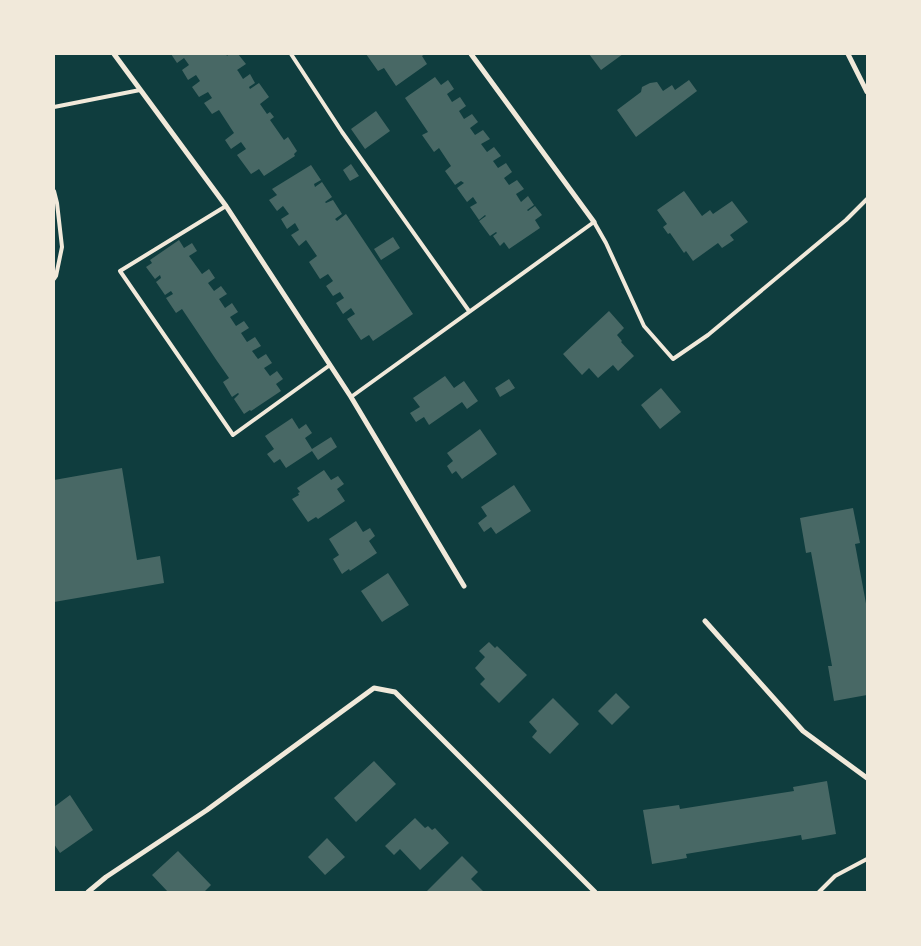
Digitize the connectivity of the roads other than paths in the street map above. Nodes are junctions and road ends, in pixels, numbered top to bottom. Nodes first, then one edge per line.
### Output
1 (114, 54) edge
2 (291, 54) edge
3 (471, 54) edge
4 (848, 54) edge
5 (140, 90) junction
6 (867, 92) edge
7 (54, 107) edge
8 (54, 191) edge
9 (867, 199) edge
10 (226, 206) junction
11 (594, 222) junction
12 (54, 279) edge
13 (469, 311) junction
14 (330, 365) junction
15 (351, 397) junction
16 (464, 586) dead end
17 (704, 621) dead end
18 (867, 778) edge
19 (867, 859) edge
20 (88, 892) edge
21 (595, 892) edge
22 (819, 892) edge

1 - 5 street
2 - 13 lane
3 - 11 street
4 - 6 street
5 - 7 lane
5 - 10 street
8 - 12 lane
9 - 11 lane
10 - 14 street
10 - 14 lane
11 - 13 lane
13 - 15 lane
14 - 15 street
15 - 16 street
17 - 18 street
19 - 22 lane
20 - 21 street

